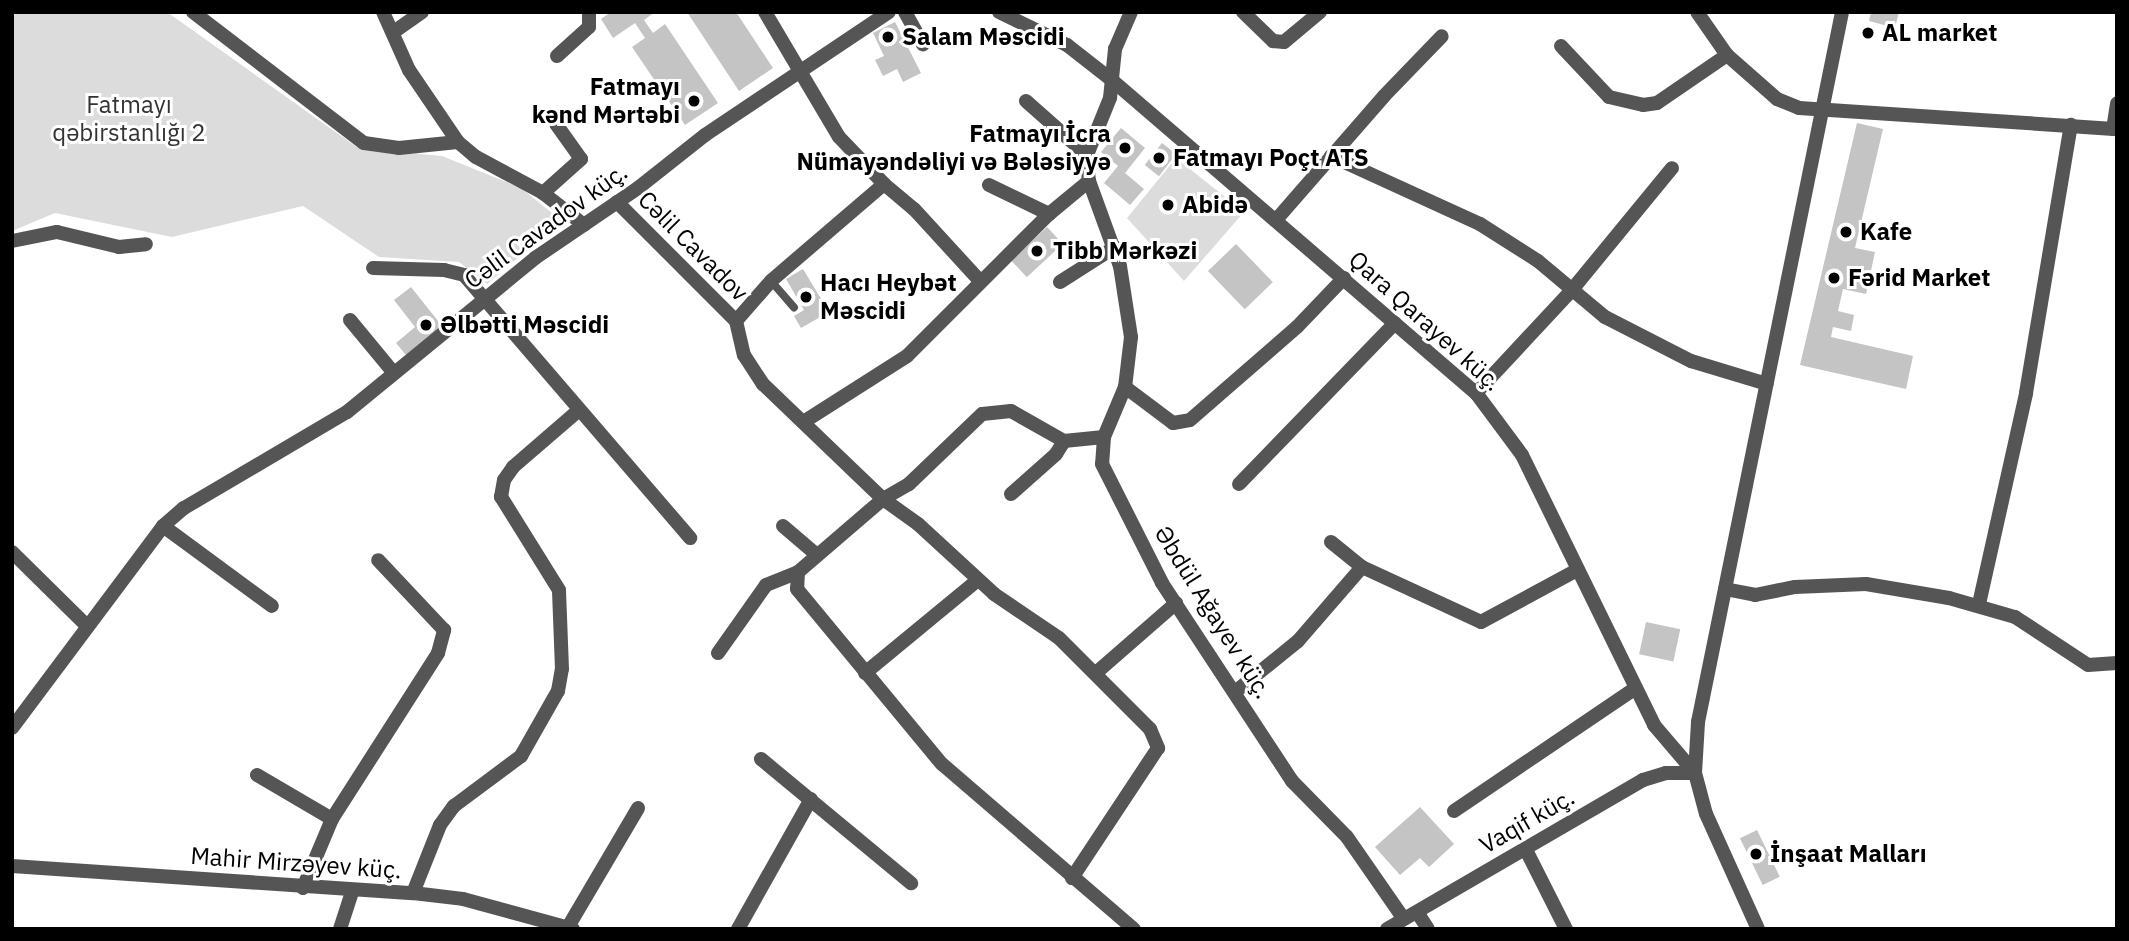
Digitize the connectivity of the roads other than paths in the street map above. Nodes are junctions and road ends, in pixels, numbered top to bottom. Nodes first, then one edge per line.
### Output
1 (193, 12) edge
2 (383, 12) edge
3 (422, 12) edge
4 (589, 12) edge
5 (765, 12) edge
6 (889, 12) edge
7 (905, 12) edge
8 (999, 12) edge
9 (1131, 12) edge
10 (1243, 12) edge
11 (1320, 12) edge
12 (1697, 12) edge
13 (1842, 12) edge
14 (395, 31) junction
15 (1442, 36) dead end
16 (923, 44) dead end
17 (1561, 46) dead end
18 (1727, 54) junction
19 (557, 56) dead end
20 (798, 75) junction
21 (1113, 81) junction
22 (1026, 101) dead end
23 (2117, 103) edge
24 (1820, 111) junction
25 (556, 124) dead end
26 (2071, 125) junction
27 (2115, 129) edge
28 (458, 142) junction
29 (1087, 155) junction
30 (1331, 156) junction
31 (1672, 168) dead end
32 (1090, 181) junction
33 (884, 184) junction
34 (989, 184) dead end
35 (543, 193) junction
36 (617, 202) junction
37 (1049, 214) junction
38 (1276, 220) junction
39 (584, 225) junction
40 (12, 241) edge
41 (146, 244) dead end
42 (1115, 247) junction
43 (373, 268) dead end
44 (1344, 278) junction
45 (979, 280) junction
46 (771, 281) junction
47 (1060, 282) dead end
48 (1571, 291) junction
49 (485, 296) junction
50 (794, 307) dead end
51 (350, 320) dead end
52 (736, 321) junction
53 (1395, 323) junction
54 (393, 372) junction
55 (1767, 384) junction
56 (1125, 387) junction
57 (1476, 393) junction
58 (579, 410) junction
59 (805, 421) junction
60 (1104, 437) junction
61 (1064, 441) junction
62 (1240, 484) dead end
63 (1011, 494) dead end
64 (883, 499) junction
65 (163, 526) junction
66 (783, 526) dead end
67 (690, 538) dead end
68 (1331, 542) dead end
69 (12, 552) edge
70 (817, 555) junction
71 (378, 560) dead end
72 (1362, 567) junction
73 (1577, 570) junction
74 (798, 572) junction
75 (978, 580) junction
76 (1724, 589) junction
77 (1176, 603) junction
78 (1979, 604) junction
79 (272, 606) dead end
80 (86, 625) junction
81 (718, 653) dead end
82 (2117, 663) edge
83 (1097, 672) junction
84 (865, 673) junction
85 (1634, 689) junction
86 (1235, 692) junction
87 (12, 728) edge
88 (761, 759) dead end
89 (1695, 773) junction
90 (257, 775) dead end
91 (811, 799) junction
92 (638, 808) dead end
93 (1454, 811) dead end
94 (332, 819) junction
95 (1525, 848) junction
96 (12, 866) edge
97 (1072, 878) junction
98 (911, 883) dead end
99 (303, 888) junction
100 (352, 891) junction
101 (413, 893) junction
102 (1410, 915) junction
103 (571, 928) edge
104 (340, 929) edge
105 (738, 929) edge
106 (1134, 929) edge
107 (1387, 929) edge
108 (1428, 929) edge
109 (1566, 929) edge
110 (1758, 929) edge

1 - 28 street
2 - 14 street
3 - 14 street
4 - 19 street
5 - 20 street
6 - 20 street, Cəlil Cavadov küç.
7 - 16 street
8 - 21 street, Qara Qarayev küç.
9 - 21 street, Əbdül Ağayev küç.
10 - 11 street
12 - 18 street
13 - 24 street, Qara Qarayev küç.
14 - 28 street
15 - 30 street
17 - 18 street
18 - 24 street
20 - 33 street
20 - 36 street, Cəlil Cavadov küç.
21 - 29 street, Əbdül Ağayev küç.
21 - 38 street, Qara Qarayev küç.
22 - 29 street
23 - 27 street
24 - 26 street
24 - 55 street, Qara Qarayev küç.
25 - 35 street
26 - 27 street
26 - 78 street
28 - 35 street
29 - 32 street, Əbdül Ağayev küç.
30 - 38 street
30 - 48 street
31 - 48 street
32 - 37 street
32 - 42 street, Əbdül Ağayev küç.
33 - 45 street
33 - 46 street
34 - 37 street
35 - 39 street
36 - 39 street, Cəlil Cavadov küç.
36 - 52 street, Cəlil Cavadov
37 - 45 street
38 - 44 street, Qara Qarayev küç.
39 - 49 street, Cəlil Cavadov küç.
40 - 41 street
42 - 47 street
42 - 56 street, Əbdül Ağayev küç.
43 - 49 street
44 - 53 street, Qara Qarayev küç.
44 - 56 street
45 - 59 street
46 - 50 lane
46 - 52 street
48 - 55 street
48 - 57 street
49 - 54 street, Cəlil Cavadov küç.
49 - 58 street
51 - 54 street
52 - 59 street
53 - 57 street, Qara Qarayev küç.
53 - 62 street
54 - 65 street, Cəlil Cavadov küç.
55 - 76 street, Qara Qarayev küç.
56 - 60 street, Əbdül Ağayev küç.
57 - 73 street, Qara Qarayev küç.
58 - 67 street
58 - 101 street
59 - 64 street
60 - 61 street
60 - 77 street, Əbdül Ağayev küç.
61 - 63 street
61 - 64 street
64 - 70 street
64 - 75 street
65 - 79 street
65 - 80 street, Cəlil Cavadov küç.
66 - 70 street
68 - 72 street
69 - 80 street
70 - 74 street
71 - 94 street
72 - 73 street
72 - 86 street
73 - 85 street, Qara Qarayev küç.
74 - 81 street
74 - 84 street
75 - 83 street
75 - 84 street
76 - 78 street
76 - 89 street, Qara Qarayev küç.
77 - 83 street
77 - 86 street, Əbdül Ağayev küç.
78 - 82 street
80 - 87 street, Cəlil Cavadov küç.
83 - 97 street
84 - 97 street
85 - 89 street, Qara Qarayev küç.
85 - 93 street
86 - 102 street, Əbdül Ağayev küç.
88 - 91 street
89 - 95 street, Vaqif küç.
89 - 110 street, Qara Qarayev küç.
90 - 94 street
91 - 98 street
91 - 105 street
92 - 103 street
94 - 99 street
95 - 102 street, Vaqif küç.
95 - 109 street
96 - 99 street, Mahir Mirzəyev küç.
97 - 106 street
99 - 100 street, Mahir Mirzəyev küç.
100 - 101 street, Mahir Mirzəyev küç.
100 - 104 street
101 - 103 street, Mahir Mirzəyev küç.
102 - 107 street, Vaqif küç.
102 - 108 street, Əbdül Ağayev küç.

